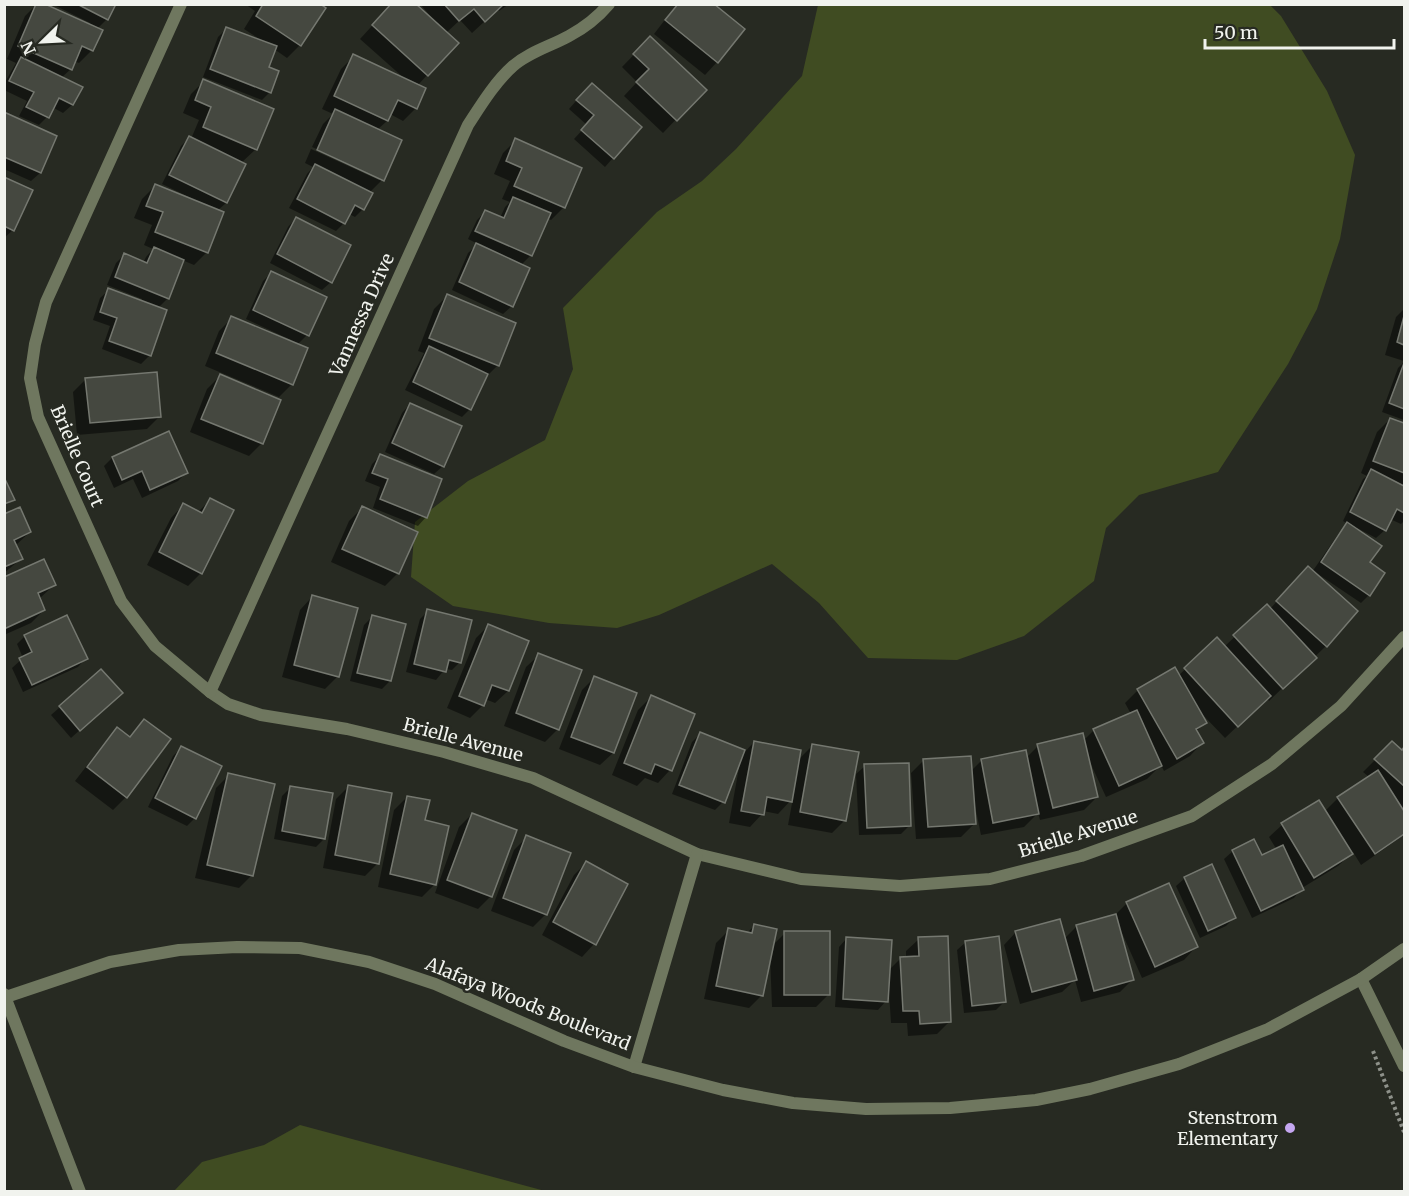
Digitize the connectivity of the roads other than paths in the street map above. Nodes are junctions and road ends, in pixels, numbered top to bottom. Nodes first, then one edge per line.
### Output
1 (181, 4) edge
2 (609, 4) edge
3 (1404, 637) edge
4 (210, 692) junction
5 (697, 854) junction
6 (1404, 949) edge
7 (1361, 979) junction
8 (5, 997) edge
9 (1404, 1066) edge
10 (634, 1067) junction
11 (80, 1191) edge

1 - 4 street, Brielle Court
2 - 4 street, Vannessa Drive
3 - 5 street, Brielle Avenue
4 - 5 street, Brielle Avenue
5 - 10 street
6 - 7 street, Alafaya Woods Boulevard
7 - 9 street
7 - 10 street, Alafaya Woods Boulevard
8 - 10 street, Alafaya Woods Boulevard
8 - 11 street

